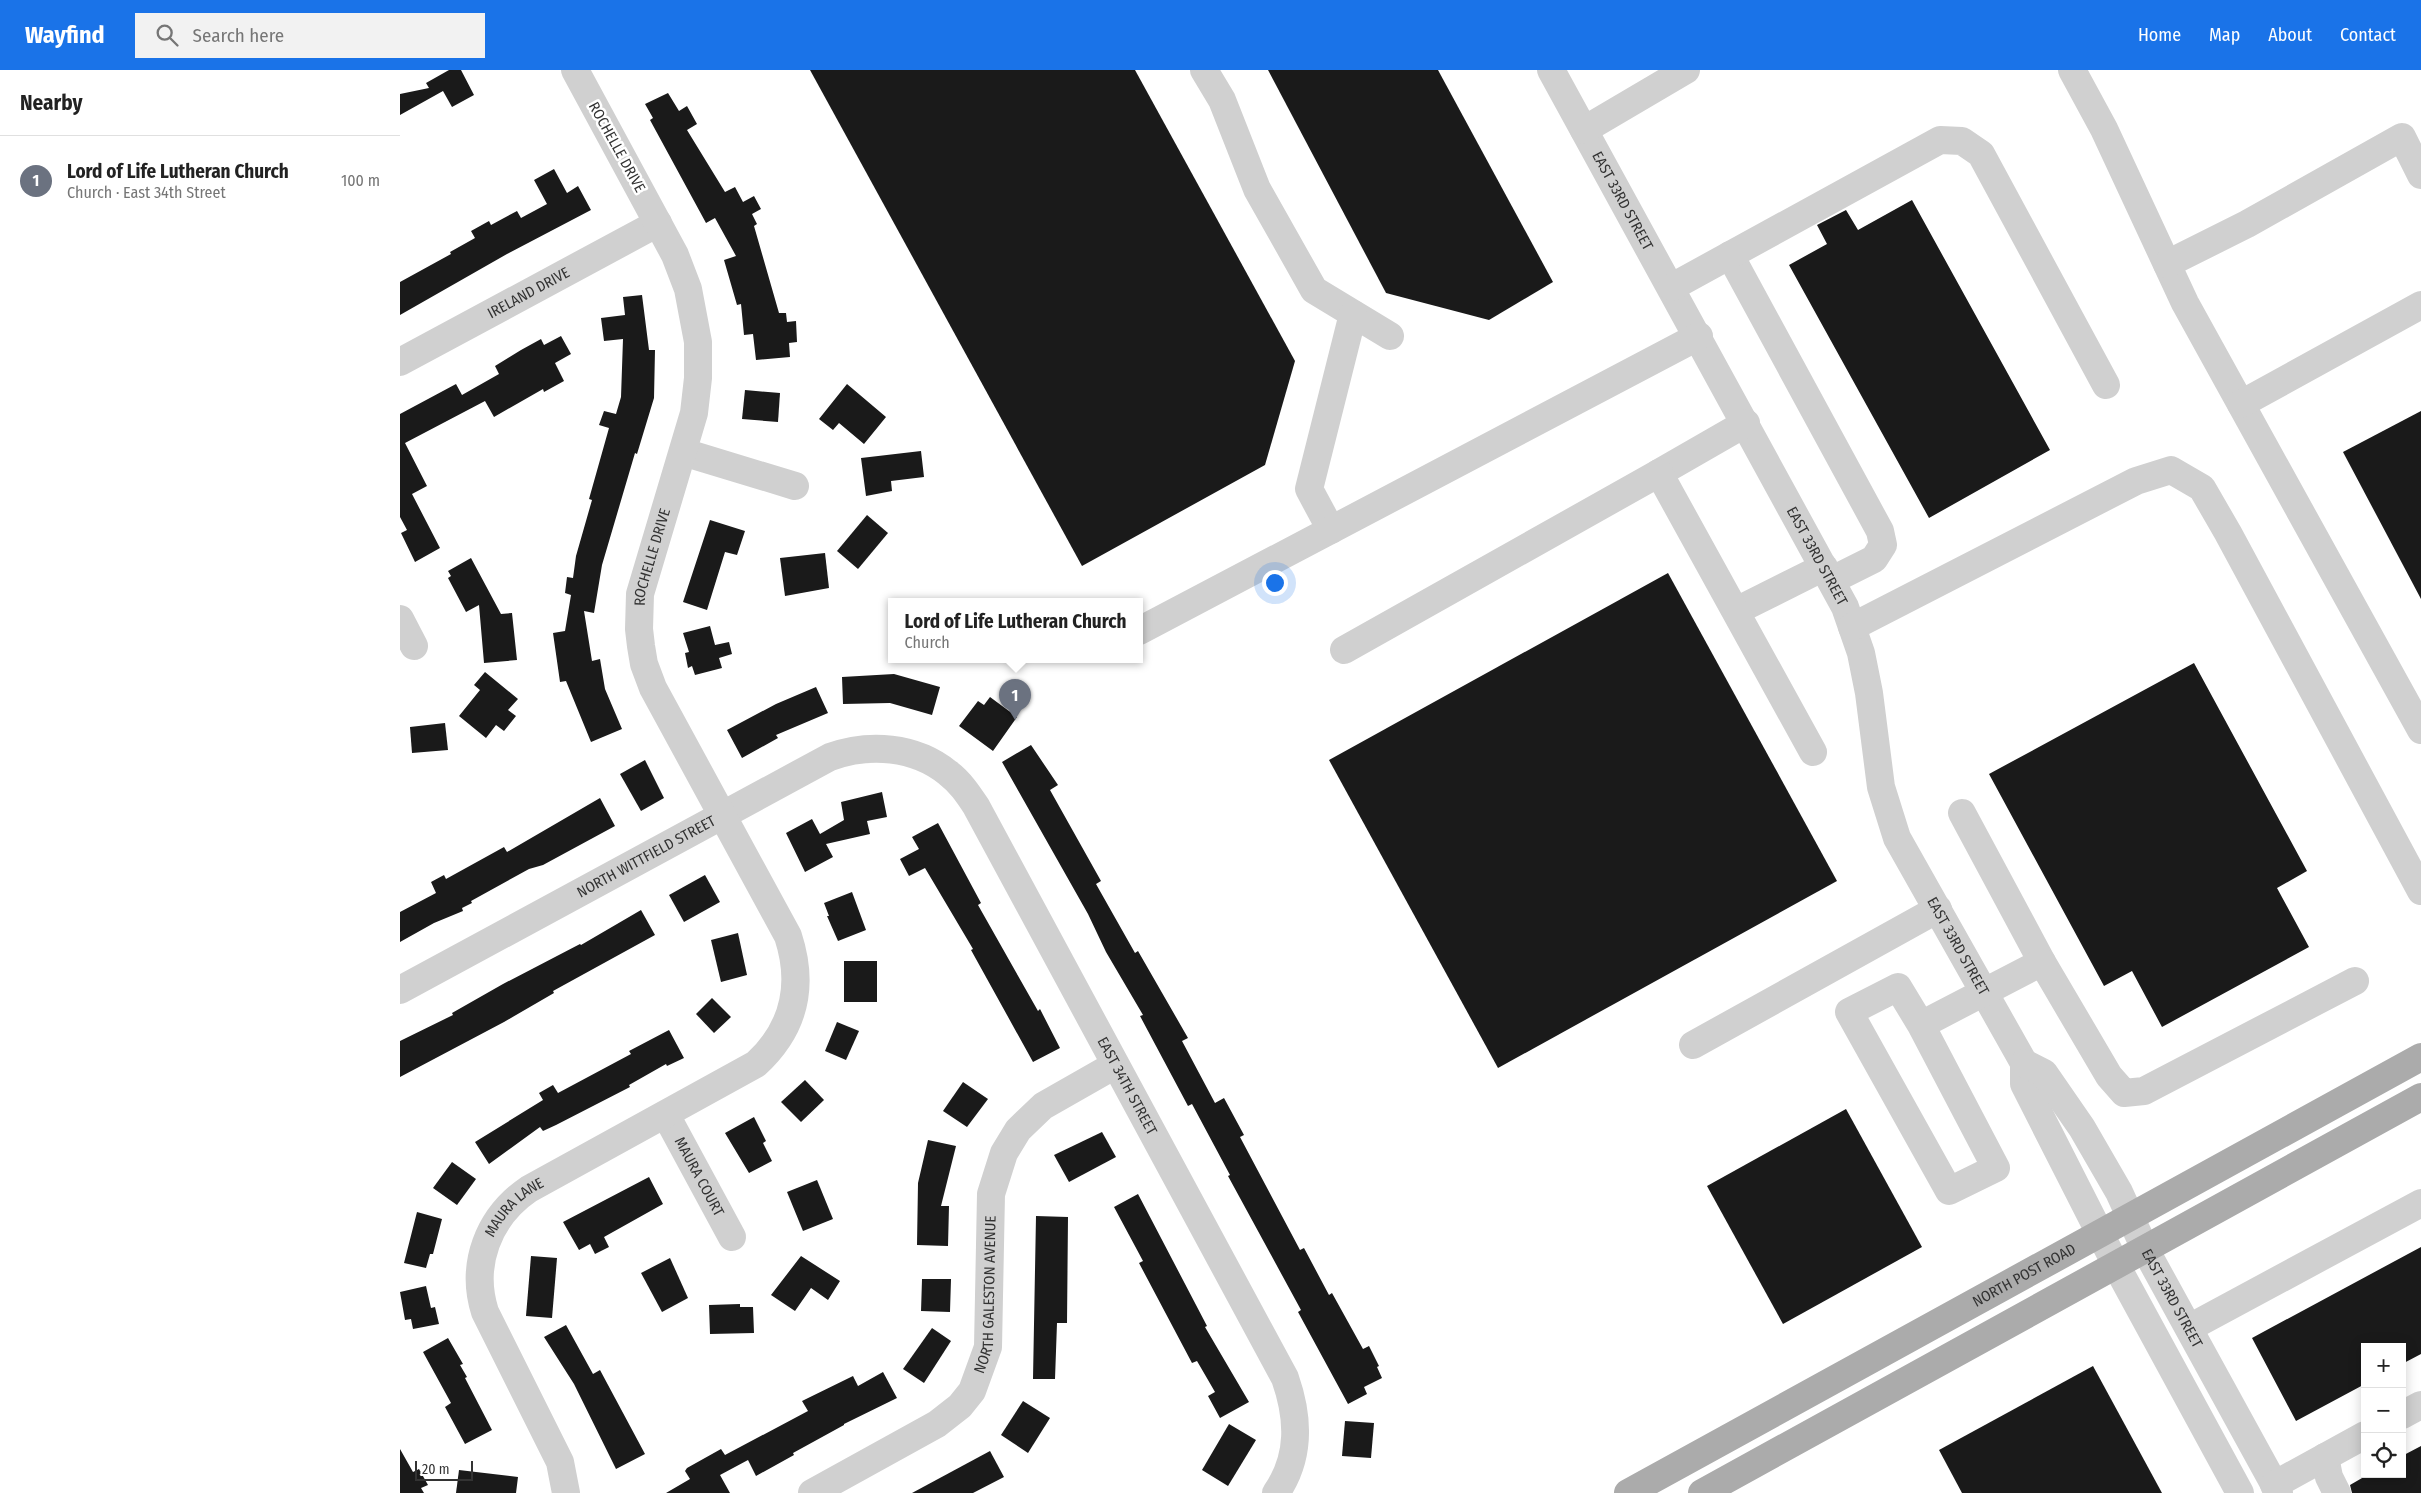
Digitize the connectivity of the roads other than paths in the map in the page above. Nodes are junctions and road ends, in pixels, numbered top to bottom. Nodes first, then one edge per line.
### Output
1 (575, 70) edge
2 (1204, 70) edge
3 (1551, 70) edge
4 (1686, 70) edge
5 (2072, 70) edge
6 (1584, 130) junction
7 (2421, 175) edge
8 (658, 223) junction
9 (1730, 255) junction
10 (2167, 264) junction
11 (1672, 287) junction
12 (2421, 305) edge
13 (1353, 314) junction
14 (1390, 336) dead end
15 (1699, 336) junction
16 (400, 362) edge
17 (2106, 385) dead end
18 (2241, 404) junction
19 (1746, 423) junction
20 (683, 452) junction
21 (1659, 473) junction
22 (795, 486) dead end
23 (1331, 530) junction
24 (1828, 574) junction
25 (1736, 612) junction
26 (400, 619) edge
27 (1852, 626) junction
28 (1143, 629) edge
29 (414, 646) dead end
30 (1344, 650) dead end
31 (2421, 730) edge
32 (900, 751) joint
33 (1813, 752) dead end
34 (1962, 813) dead end
35 (722, 815) junction
36 (2421, 891) edge
37 (1938, 908) junction
38 (2042, 962) junction
39 (2355, 981) dead end
40 (400, 990) edge
41 (1985, 992) junction
42 (1921, 1025) junction
43 (779, 1038) joint
44 (1693, 1045) dead end
45 (2421, 1056) edge
46 (2024, 1062) junction
47 (1115, 1065) junction
48 (2421, 1097) edge
49 (666, 1115) junction
50 (2421, 1203) edge
51 (2130, 1216) junction
52 (2100, 1233) junction
53 (732, 1237) dead end
54 (2145, 1249) junction
55 (2116, 1265) junction
56 (2189, 1328) junction
57 (2421, 1405) edge
58 (2406, 1413) edge
59 (2361, 1438) edge
60 (2326, 1457) junction
61 (2276, 1489) edge
62 (566, 1493) edge
63 (812, 1493) edge
64 (1276, 1493) edge
65 (1628, 1493) edge
66 (1702, 1493) edge
67 (2240, 1493) edge
68 (2337, 1493) edge

1 - 8 street, ROCHELLE DRIVE
2 - 13 street
3 - 6 street, EAST 33RD STREET
4 - 6 street
5 - 10 street
6 - 11 street, EAST 33RD STREET
7 - 10 street
8 - 16 street, IRELAND DRIVE
8 - 20 street, ROCHELLE DRIVE
9 - 11 street
9 - 17 street
9 - 24 street
10 - 18 street
11 - 15 street, EAST 33RD STREET
12 - 18 street
13 - 14 street
13 - 23 street
15 - 19 street, EAST 33RD STREET
15 - 23 street
18 - 31 street
19 - 21 street
19 - 24 street, EAST 33RD STREET
20 - 22 street
20 - 35 street, ROCHELLE DRIVE
21 - 25 street
21 - 30 street
23 - 28 street
24 - 25 street
24 - 27 street, EAST 33RD STREET
25 - 33 street
26 - 29 street
27 - 36 street
27 - 37 street, EAST 33RD STREET
32 - 35 street, NORTH WITTFIELD STREET
32 - 47 street, EAST 34TH STREET
34 - 38 street
35 - 40 street, NORTH WITTFIELD STREET
35 - 43 street, ROCHELLE DRIVE
37 - 41 street, EAST 33RD STREET
37 - 44 street
38 - 39 street
38 - 41 street
41 - 42 street
41 - 46 street, EAST 33RD STREET
42 - 42 street
43 - 49 street, MAURA LANE
45 - 51 main road, NORTH POST ROAD
46 - 51 street, EAST 33RD STREET
46 - 52 street, EAST 33RD STREET
47 - 63 street, NORTH GALESTON AVENUE
47 - 64 street, EAST 34TH STREET
48 - 54 main road
49 - 53 street, MAURA COURT
49 - 62 street, MAURA LANE
50 - 56 street
51 - 52 main road, NORTH POST ROAD
51 - 54 street, EAST 33RD STREET
52 - 55 street, EAST 33RD STREET
52 - 65 main road, NORTH POST ROAD
54 - 55 main road
54 - 56 street, EAST 33RD STREET
55 - 66 main road
55 - 67 street, EAST 33RD STREET
56 - 61 street, EAST 33RD STREET
57 - 58 street
59 - 60 street
60 - 61 street
60 - 68 street

